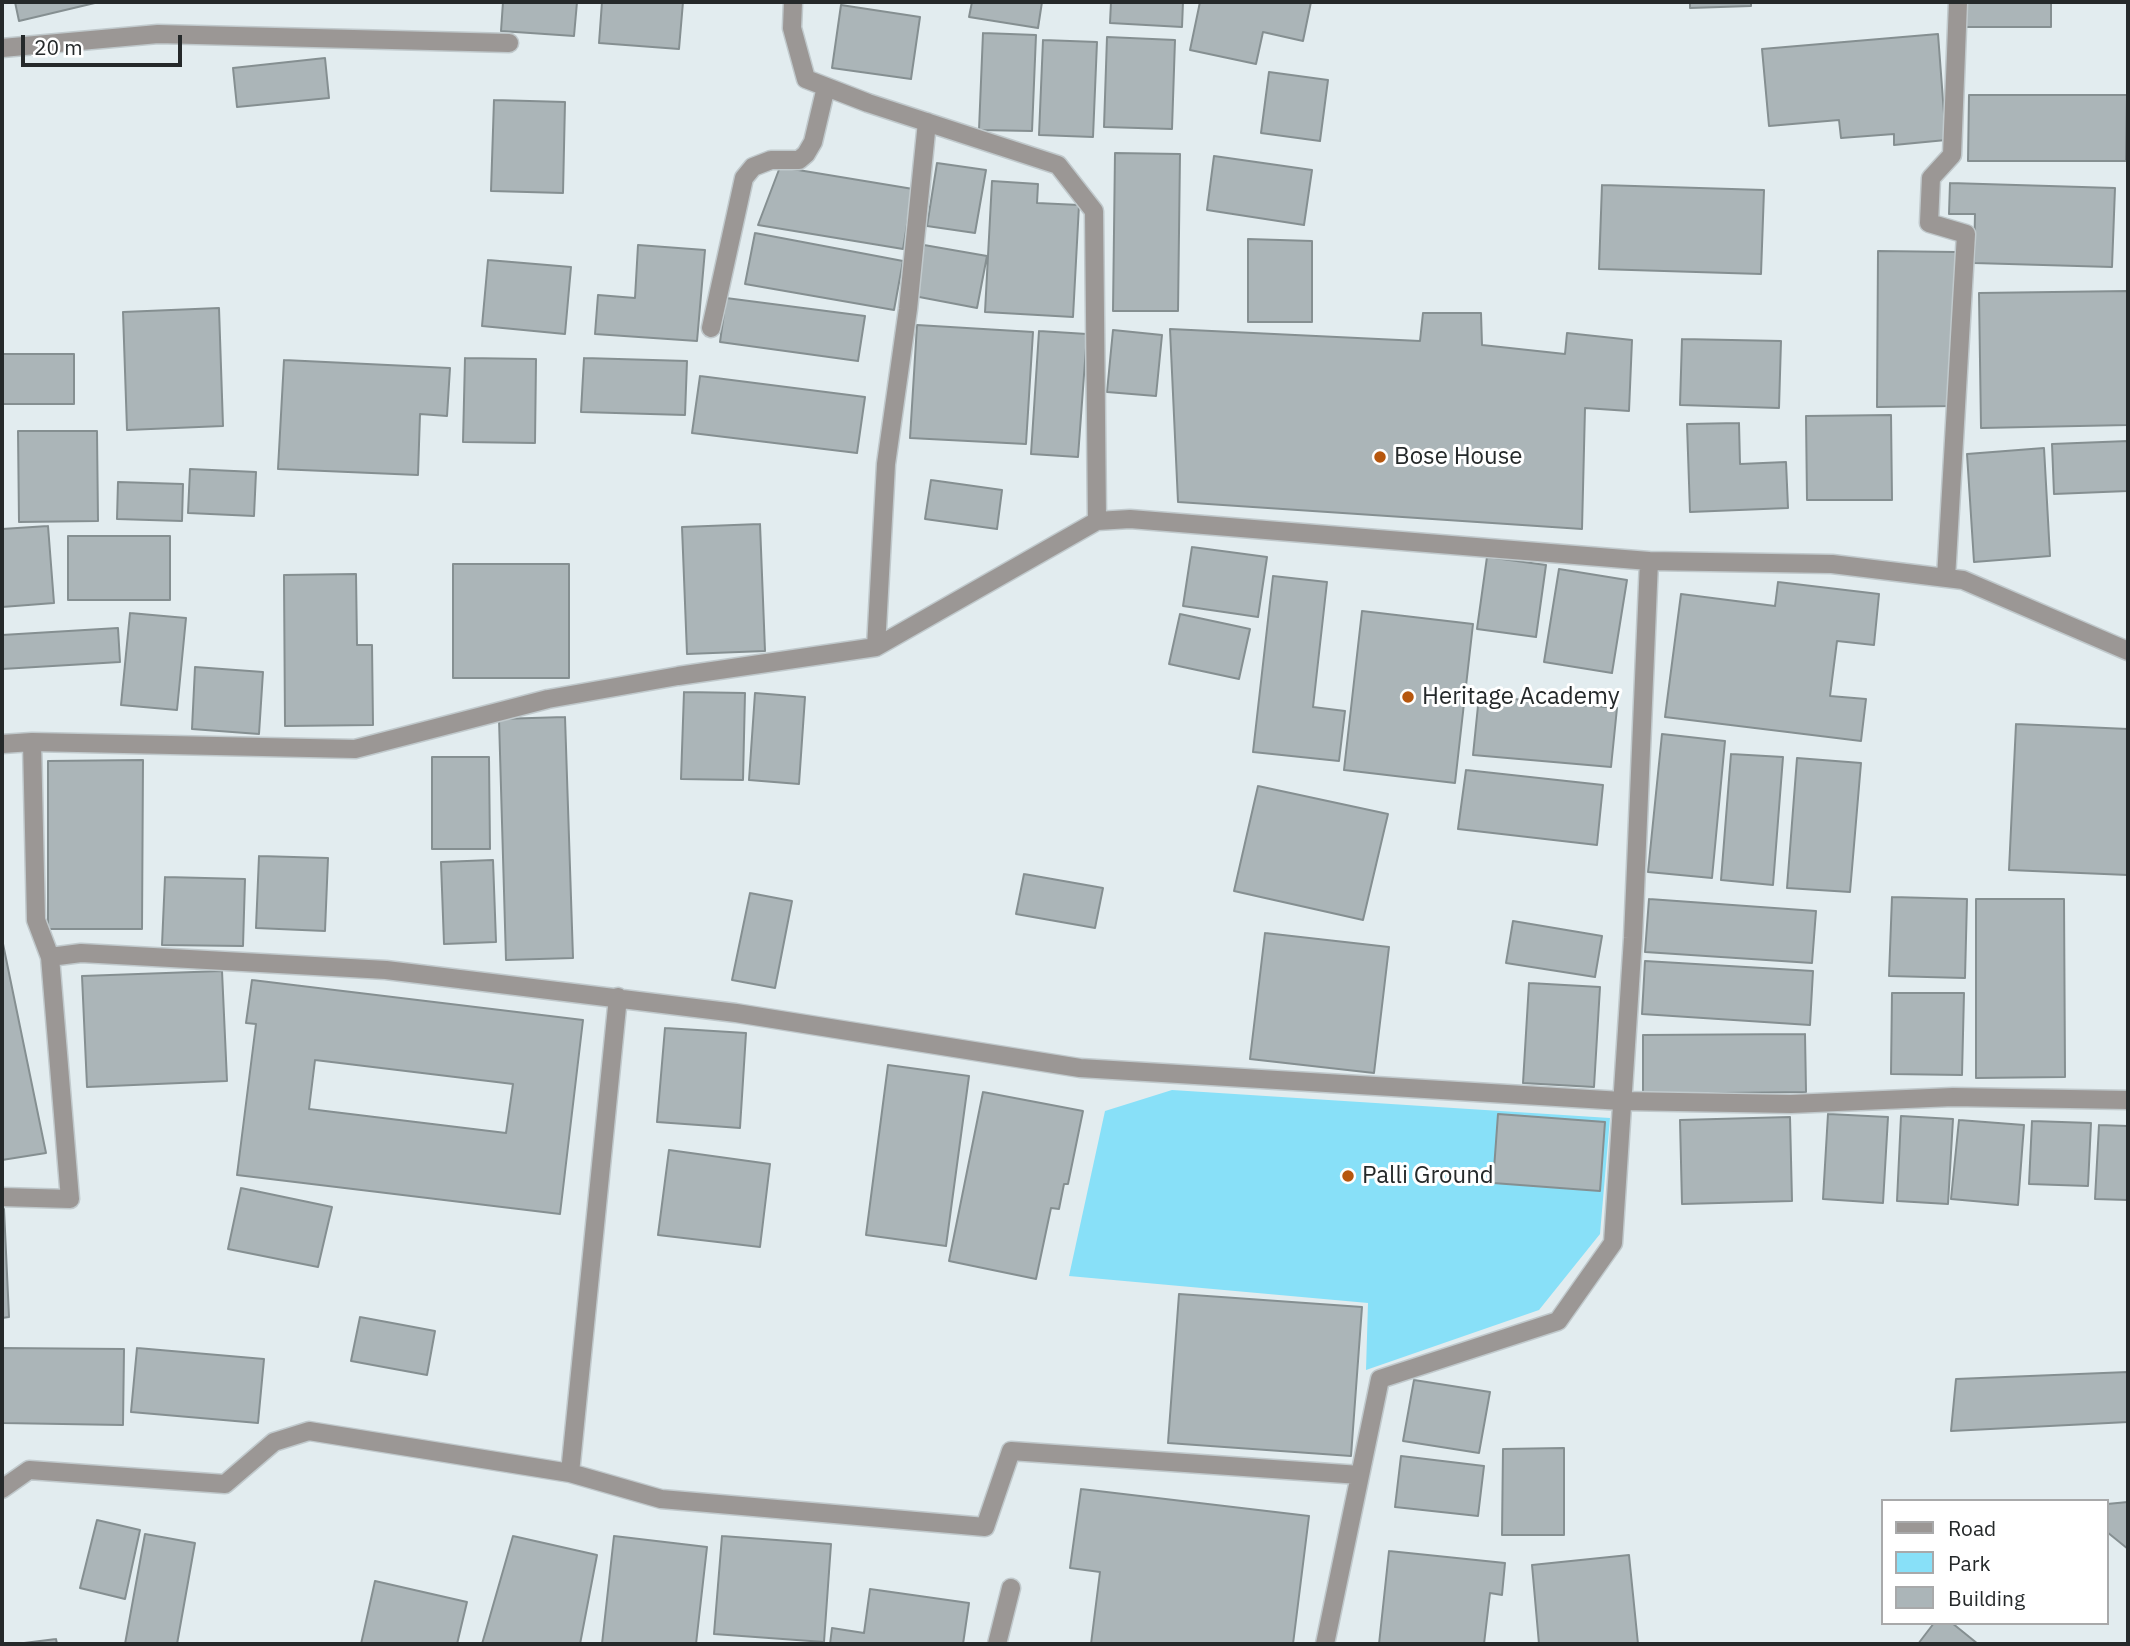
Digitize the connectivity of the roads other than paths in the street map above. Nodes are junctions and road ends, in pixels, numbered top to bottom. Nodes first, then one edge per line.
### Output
1 (793, 2) edge
2 (1958, 2) edge
3 (509, 43) dead end
4 (2, 48) edge
5 (826, 87) junction
6 (927, 122) junction
7 (711, 328) dead end
8 (1097, 521) junction
9 (1649, 561) junction
10 (1946, 578) junction
11 (876, 647) junction
12 (2128, 651) edge
13 (32, 742) junction
14 (2, 744) edge
15 (50, 957) junction
16 (618, 997) junction
17 (2128, 1100) edge
18 (1622, 1101) junction
19 (2, 1197) edge
20 (570, 1473) junction
21 (1360, 1475) junction
22 (2, 1489) edge
23 (1012, 1588) dead end
24 (997, 1644) edge
25 (1325, 1644) edge

1 - 5 street
2 - 10 street
3 - 4 street
5 - 6 street
5 - 7 street
6 - 8 street
6 - 11 street
8 - 9 street
8 - 11 street
9 - 10 street
9 - 18 street
10 - 12 street
11 - 13 street
13 - 14 street
13 - 15 street
15 - 16 street
15 - 19 street
16 - 18 street
16 - 20 street
17 - 18 street
18 - 21 street
20 - 21 street
20 - 22 street
21 - 25 street
23 - 24 street

